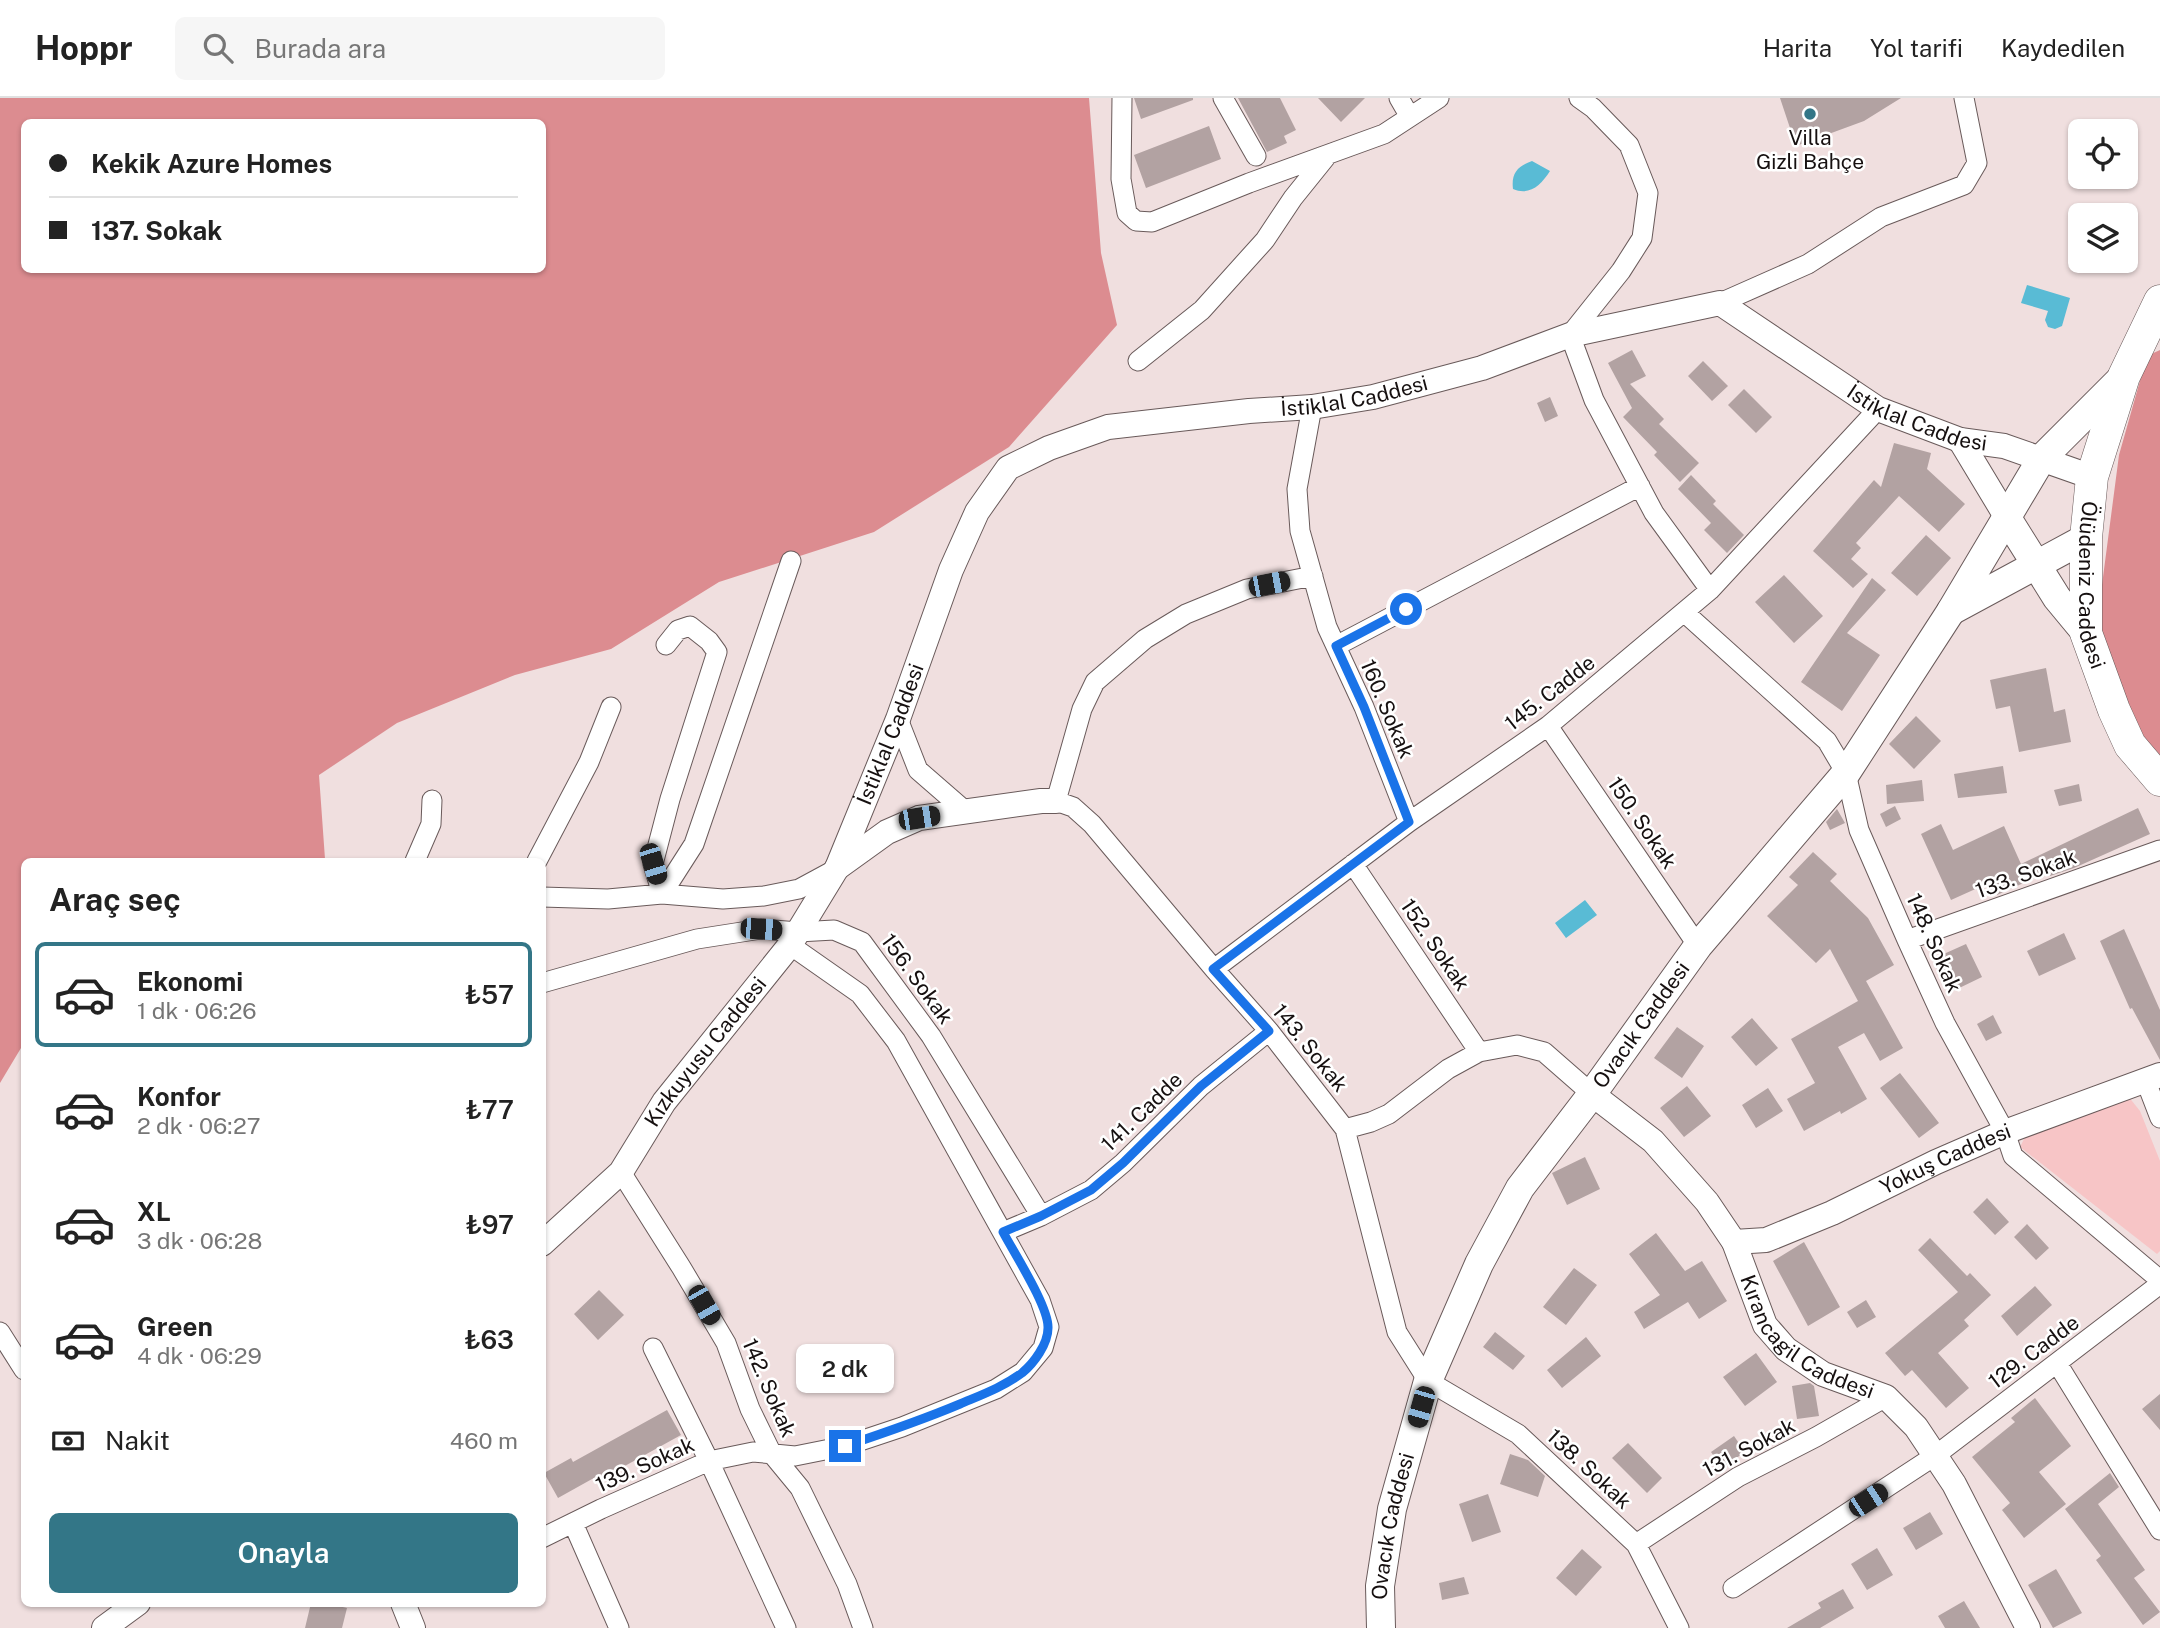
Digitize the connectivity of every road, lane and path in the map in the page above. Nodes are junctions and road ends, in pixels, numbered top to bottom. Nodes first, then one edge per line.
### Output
1 (1122, 98) edge
2 (1223, 98) edge
3 (1399, 98) edge
4 (1440, 98) edge
5 (1578, 98) edge
6 (1964, 98) edge
7 (1410, 117) junction
8 (1256, 156) dead end
9 (1327, 156) junction
10 (2160, 301) edge
11 (1720, 303) junction
12 (1570, 335) junction
13 (1138, 361) dead end
14 (2124, 376) junction
15 (1312, 407) junction
16 (1878, 409) junction
17 (1960, 440) junction
18 (2042, 458) junction
19 (2092, 477) junction
20 (1640, 486) junction
21 (2007, 518) junction
22 (2086, 538) junction
23 (792, 561) dead end
24 (2037, 566) junction
25 (1313, 576) junction
26 (1710, 590) junction
27 (1951, 611) junction
28 (1685, 613) junction
29 (2086, 633) junction
30 (666, 645) dead end
31 (1336, 646) junction
32 (611, 708) dead end
33 (898, 719) junction
34 (1548, 726) junction
35 (1846, 773) junction
36 (2160, 780) edge
37 (432, 800) dead end
38 (1056, 802) junction
39 (964, 810) junction
40 (1409, 822) junction
41 (2160, 850) edge
42 (416, 858) edge
43 (539, 858) edge
44 (1353, 864) junction
45 (837, 868) junction
46 (662, 894) junction
47 (546, 897) edge
48 (794, 939) junction
49 (1907, 940) junction
50 (1698, 946) junction
51 (1213, 969) junction
52 (546, 981) edge
53 (1269, 1031) junction
54 (1479, 1052) junction
55 (2152, 1077) edge
56 (1592, 1094) junction
57 (2160, 1118) edge
58 (1345, 1129) junction
59 (2005, 1132) junction
60 (621, 1172) junction
61 (1041, 1216) junction
62 (1003, 1232) junction
63 (546, 1240) edge
64 (1734, 1242) junction
65 (2160, 1282) edge
66 (0, 1332) edge
67 (653, 1348) dead end
68 (2057, 1363) junction
69 (21, 1365) edge
70 (1428, 1381) junction
71 (1886, 1397) junction
72 (772, 1454) junction
73 (1936, 1455) junction
74 (709, 1461) junction
75 (573, 1523) junction
76 (2160, 1530) edge
77 (546, 1536) edge
78 (1636, 1544) junction
79 (1733, 1588) dead end
80 (133, 1607) edge
81 (104, 1628) edge
82 (620, 1628) edge
83 (786, 1628) edge
84 (863, 1628) edge
85 (1381, 1628) edge
86 (1679, 1628) edge
87 (2028, 1628) edge

1 - 9 street
2 - 8 street
3 - 7 street
4 - 7 street
5 - 12 street
6 - 11 street
7 - 9 street
9 - 13 street
10 - 14 main road, Ölüdeniz Caddesi
11 - 12 street, İstiklal Caddesi
11 - 16 street, İstiklal Caddesi
12 - 15 street, İstiklal Caddesi
12 - 20 street
14 - 18 main road
14 - 19 main road, Ölüdeniz Caddesi
15 - 25 street, 160. Sokak
15 - 33 street, İstiklal Caddesi
16 - 17 street, İstiklal Caddesi
16 - 26 street, 145. Cadde
17 - 18 street, İstiklal Caddesi
17 - 21 street
18 - 19 street, İstiklal Caddesi
18 - 21 main road
19 - 22 main road, Ölüdeniz Caddesi
20 - 26 street
20 - 31 street
21 - 24 main road
21 - 27 main road
22 - 24 main road, Ovacık Caddesi
22 - 29 main road, Ölüdeniz Caddesi
23 - 46 street
24 - 27 main road, Ovacık Caddesi
24 - 29 main road
25 - 31 street, 160. Sokak
25 - 38 street
26 - 28 street, 145. Cadde
27 - 35 main road, Ovacık Caddesi
28 - 34 street, 145. Cadde
28 - 35 street, 148. Sokak
29 - 36 main road, Ölüdeniz Caddesi
30 - 46 street
31 - 40 street, 160. Sokak
32 - 43 street
33 - 39 street
33 - 45 street, İstiklal Caddesi
34 - 40 street, 145. Cadde
34 - 50 street, 150. Sokak
35 - 49 street, 148. Sokak
35 - 50 main road, Ovacık Caddesi
37 - 42 street
38 - 39 street, Kızkuyusu Caddesi
38 - 51 street, 143. Sokak
39 - 45 street, Kızkuyusu Caddesi
40 - 44 street, 145. Cadde
41 - 49 street, 133. Sokak
44 - 51 street, 145. Cadde
44 - 54 street, 152. Sokak
45 - 46 street
45 - 48 street, Kızkuyusu Caddesi
46 - 47 street
48 - 52 street, 156. Sokak
48 - 60 street, Kızkuyusu Caddesi
48 - 61 street, 156. Sokak
48 - 62 street, 139. Sokak
49 - 59 street, 148. Sokak
50 - 56 main road, Ovacık Caddesi
51 - 53 street, 143. Sokak
53 - 58 street, 143. Sokak
53 - 61 street, 141. Cadde
54 - 56 street
54 - 58 street
55 - 57 street
55 - 59 street, Yokuş Caddesi
56 - 64 street, Kırancagil Caddesi
56 - 70 main road, Ovacık Caddesi
58 - 70 street, 143. Sokak
59 - 64 street, Yokuş Caddesi
59 - 65 street, 148. Sokak
60 - 63 street, Kızkuyusu Caddesi
60 - 72 street, 142. Sokak
61 - 62 street, 141. Cadde
62 - 72 street, 139. Sokak
64 - 71 street, Kırancagil Caddesi
65 - 68 street, 129. Cadde
66 - 69 street
67 - 74 street
68 - 73 street, 129. Cadde
68 - 76 street
70 - 78 street, 138. Sokak
70 - 85 main road, Ovacık Caddesi
71 - 73 street, Kırancagil Caddesi
71 - 78 street, 131. Sokak
72 - 74 street, 139. Sokak
72 - 84 street, 142. Sokak
73 - 79 street, 129. Cadde
73 - 87 street, Kırancagil Caddesi
74 - 75 street, 139. Sokak
74 - 83 street
75 - 77 street, 139. Sokak
75 - 82 street
78 - 86 street, 138. Sokak
80 - 81 street

